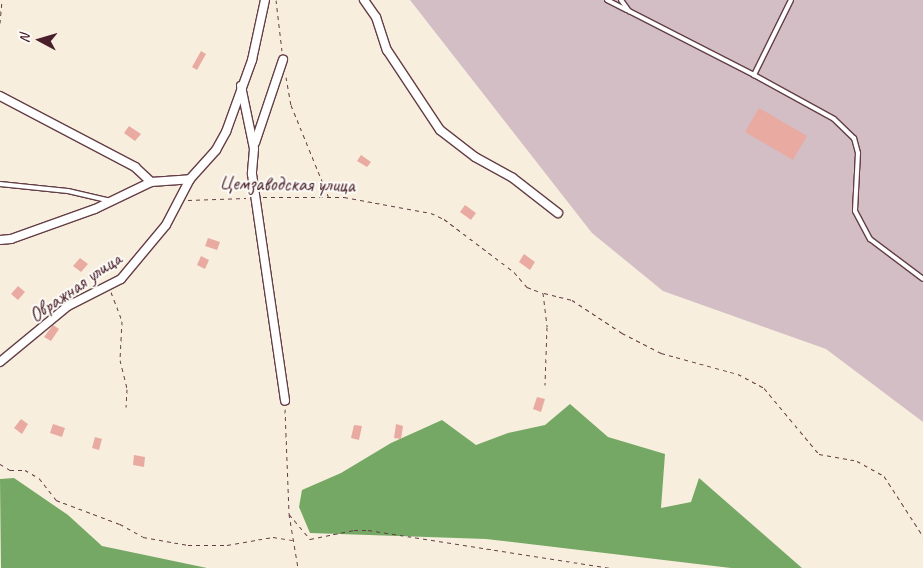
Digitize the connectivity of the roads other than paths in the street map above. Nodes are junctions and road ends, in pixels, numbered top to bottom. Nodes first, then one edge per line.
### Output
1 (265, 0) edge
2 (364, 0) edge
3 (607, 0) edge
4 (621, 0) edge
5 (791, 0) edge
6 (629, 11) junction
7 (283, 60) road end
8 (754, 75) junction
9 (241, 86) junction
10 (0, 96) edge
11 (254, 149) junction
12 (190, 179) junction
13 (151, 182) junction
14 (0, 184) edge
15 (112, 201) junction
16 (558, 212) dead end
17 (0, 240) edge
18 (923, 279) edge
19 (0, 362) edge
20 (285, 401) road end

1 - 9 street, Овражная улица
2 - 16 street
3 - 6 lane
4 - 6 lane
5 - 8 lane
6 - 8 lane
7 - 11 street
8 - 18 lane
9 - 11 street
9 - 12 street, Овражная улица
10 - 13 street
11 - 20 street
12 - 13 street, Цемзаводская улица
12 - 19 street, Овражная улица
13 - 15 street
14 - 15 lane
15 - 17 street

